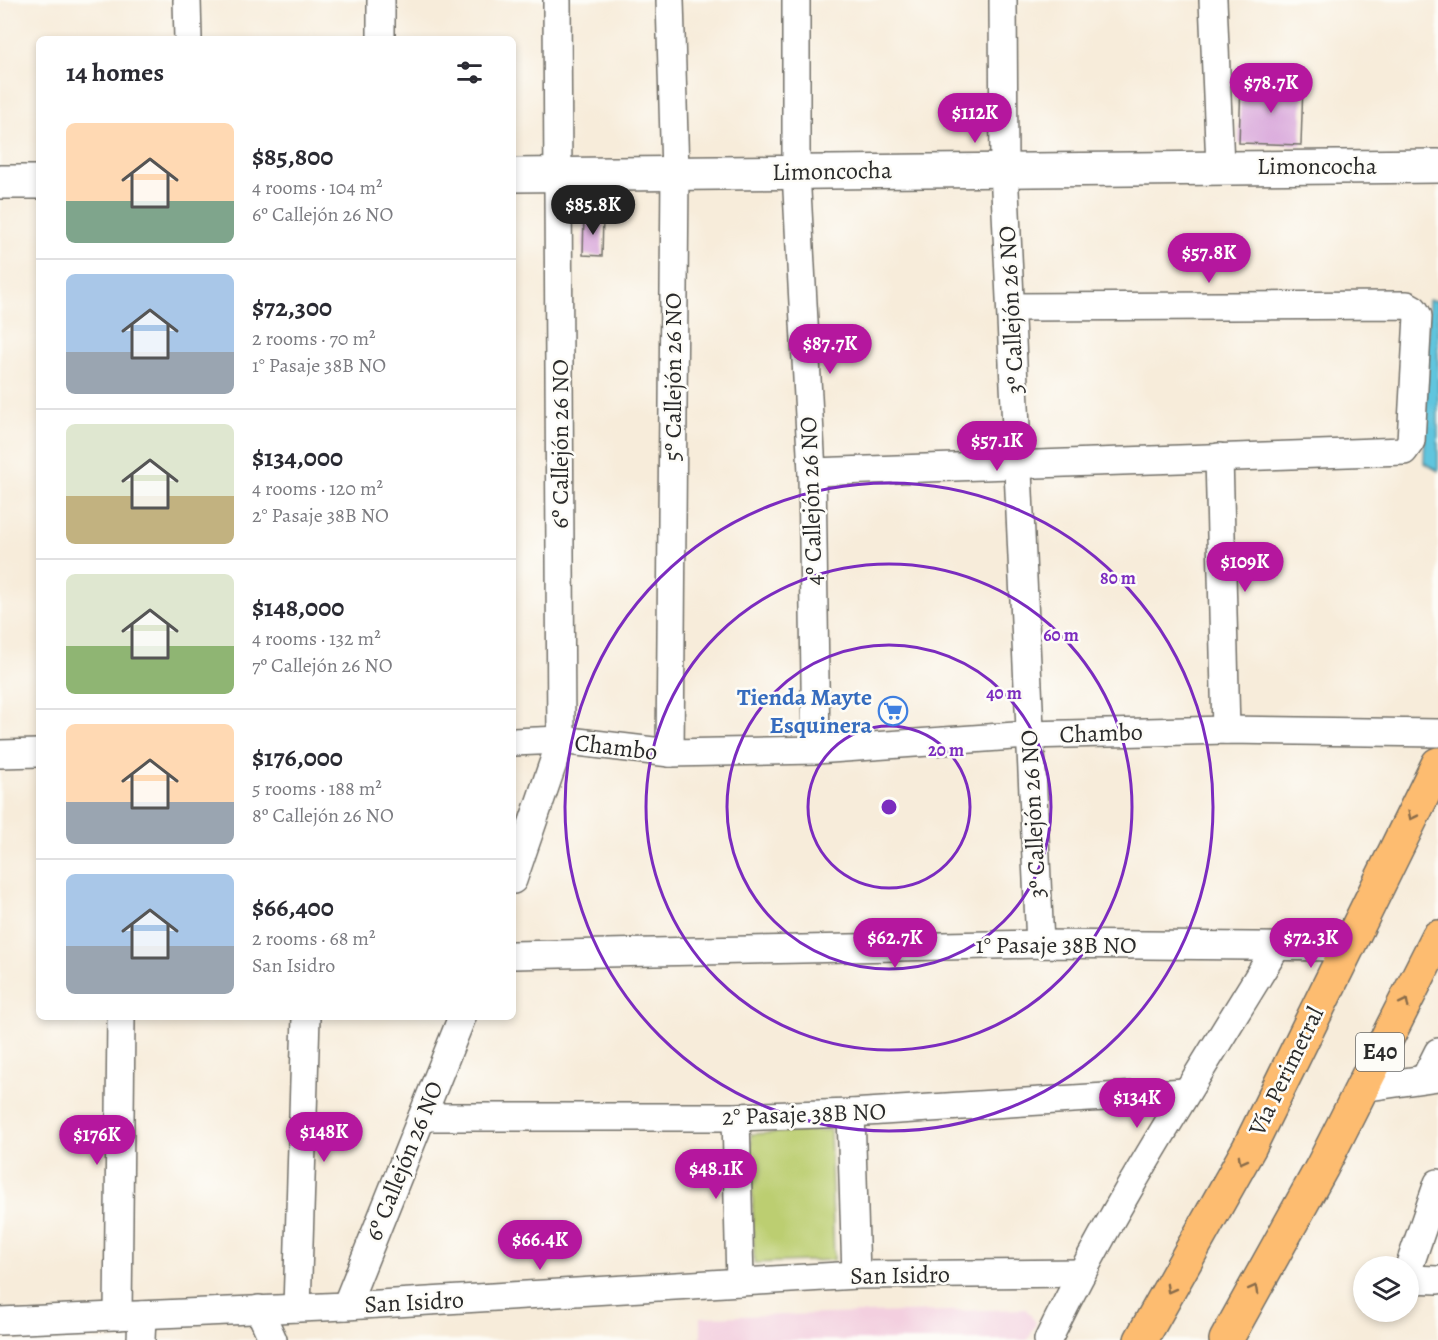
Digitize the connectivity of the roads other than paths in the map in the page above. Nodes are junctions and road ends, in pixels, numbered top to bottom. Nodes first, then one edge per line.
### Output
1 (187, 0) edge
2 (381, 0) edge
3 (557, 0) edge
4 (670, 0) edge
5 (796, 0) edge
6 (1003, 0) edge
7 (1213, 0) edge
8 (188, 36) edge
9 (381, 36) edge
10 (1220, 166) junction
11 (1438, 166) edge
12 (1004, 169) junction
13 (796, 172) junction
14 (675, 173) junction
15 (516, 175) edge
16 (560, 175) junction
17 (0, 182) edge
18 (36, 182) edge
19 (1012, 307) junction
20 (1219, 457) junction
21 (1019, 463) junction
22 (812, 472) junction
23 (1226, 730) junction
24 (1438, 733) edge
25 (1028, 735) junction
26 (561, 740) junction
27 (516, 742) edge
28 (816, 750) junction
29 (36, 753) edge
30 (670, 753) junction
31 (0, 754) edge
32 (1438, 764) edge
33 (516, 871) edge
34 (1438, 937) edge
35 (1040, 944) junction
36 (1276, 946) junction
37 (1347, 947) junction
38 (516, 955) edge
39 (122, 1020) edge
40 (306, 1020) edge
41 (461, 1020) edge
42 (1438, 1052) edge
43 (1432, 1077) edge
44 (1362, 1088) junction
45 (1185, 1092) junction
46 (851, 1113) junction
47 (422, 1117) junction
48 (736, 1117) junction
49 (1438, 1183) edge
50 (1413, 1256) edge
51 (1080, 1273) junction
52 (856, 1275) junction
53 (1419, 1279) edge
54 (1438, 1280) edge
55 (740, 1282) junction
56 (346, 1306) junction
57 (297, 1308) junction
58 (260, 1310) junction
59 (0, 1321) edge
60 (134, 1324) edge
61 (257, 1340) edge
62 (273, 1340) edge
63 (1048, 1340) edge
64 (1141, 1340) edge
65 (1226, 1340) edge

1 - 8 street
2 - 9 street
3 - 16 street, 6º Callejón 26 NO
4 - 14 street, 5º Callejón 26 NO
5 - 13 street, 4º Callejón 26 NO
6 - 12 street, 3º Callejón 26 NO
7 - 10 street
10 - 11 street, Limoncocha
10 - 12 street, Limoncocha
12 - 13 street, Limoncocha
12 - 19 street, 3º Callejón 26 NO
13 - 14 street, Limoncocha
13 - 22 street, 4º Callejón 26 NO
14 - 16 street, Limoncocha
14 - 30 street, 5º Callejón 26 NO
15 - 16 street, Limoncocha
16 - 26 street, 6º Callejón 26 NO
17 - 18 street
19 - 20 street
19 - 21 street, 3º Callejón 26 NO
20 - 21 street
20 - 23 street
21 - 22 street
21 - 25 street, 3º Callejón 26 NO
22 - 28 street, 4º Callejón 26 NO
23 - 24 street, Chambo
23 - 25 street, Chambo
25 - 28 street, Chambo
25 - 35 street, 3º Callejón 26 NO
26 - 27 street, Chambo
26 - 30 street, Chambo
26 - 33 street, 6º Callejón 26 NO
28 - 30 street, Chambo
29 - 31 street
32 -> 37 highway, Vía Perimetral
44 -> 34 highway, E40
35 - 36 street, 1° Pasaje 38B NO
35 - 38 street, 1° Pasaje 38B NO
36 - 37 street, 1° Pasaje 38B NO
36 - 45 street
37 -> 64 highway, Vía Perimetral
39 - 60 street
40 - 57 street
41 - 47 street, 6º Callejón 26 NO
42 - 43 street
43 - 44 street
65 -> 44 highway, E40
45 - 46 street, 2° Pasaje 38B NO
45 - 51 street
46 - 48 street, 2° Pasaje 38B NO
46 - 52 street
47 - 48 street, 2° Pasaje 38B NO
47 - 56 street, 6º Callejón 26 NO
48 - 55 street
49 - 50 street
51 - 52 street, San Isidro
51 - 63 street
52 - 55 street, San Isidro
53 - 54 street
55 - 56 street, San Isidro
56 - 57 street, San Isidro
57 - 58 street, San Isidro
58 - 60 street, San Isidro
58 - 61 street
58 - 62 street
59 - 60 street, San Isidro

